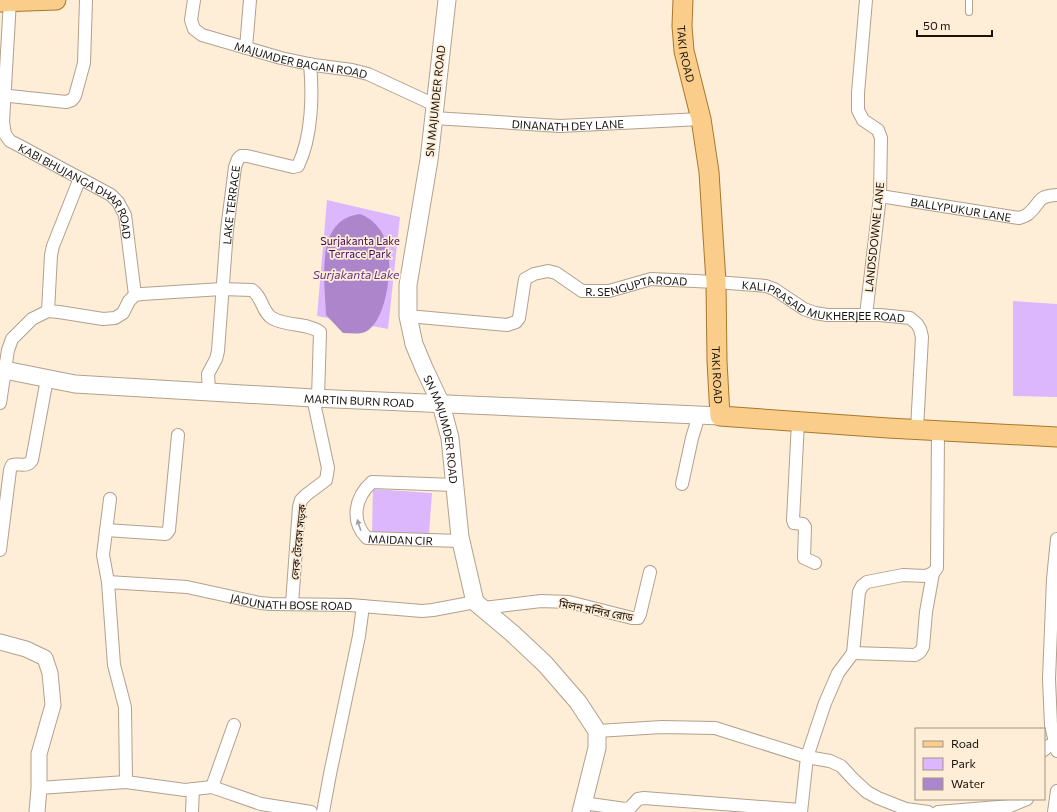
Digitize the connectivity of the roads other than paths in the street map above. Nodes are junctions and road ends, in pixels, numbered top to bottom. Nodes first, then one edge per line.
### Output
1 (56, 0) edge
2 (86, 0) edge
3 (194, 0) edge
4 (250, 0) edge
5 (447, 0) edge
6 (683, 0) edge
7 (866, 0) edge
8 (969, 0) edge
9 (7, 1) edge
10 (969, 12) dead end
11 (246, 48) junction
12 (310, 64) junction
13 (2, 96) edge
14 (435, 111) junction
15 (701, 119) junction
16 (80, 178) junction
17 (1057, 194) edge
18 (880, 196) junction
19 (716, 282) junction
20 (222, 290) junction
21 (135, 296) junction
22 (48, 311) junction
23 (866, 315) junction
24 (408, 316) junction
25 (3, 370) edge
26 (47, 379) junction
27 (209, 392) junction
28 (316, 398) junction
29 (0, 403) edge
30 (441, 404) junction
31 (699, 415) junction
32 (720, 416) junction
33 (798, 422) junction
34 (917, 430) junction
35 (938, 431) junction
36 (178, 435) dead end
37 (1057, 437) edge
38 (682, 484) dead end
39 (455, 485) junction
40 (110, 499) dead end
41 (106, 530) junction
42 (1057, 539) edge
43 (460, 541) junction
44 (0, 550) edge
45 (815, 562) dead end
46 (650, 572) dead end
47 (933, 573) junction
48 (1055, 579) edge
49 (108, 582) junction
50 (292, 604) junction
51 (480, 605) junction
52 (363, 606) junction
53 (0, 642) edge
54 (853, 653) junction
55 (234, 725) dead end
56 (597, 731) junction
57 (1056, 747) edge
58 (1045, 749) edge
59 (807, 757) junction
60 (126, 782) junction
61 (212, 787) junction
62 (39, 788) junction
63 (193, 789) junction
64 (1057, 790) edge
65 (1025, 800) edge
66 (582, 807) edge
67 (720, 808) edge
68 (273, 809) edge
69 (293, 810) edge
70 (630, 810) edge
71 (801, 811) edge
72 (37, 812) edge
73 (192, 812) edge
74 (311, 812) edge
75 (323, 812) edge
76 (928, 812) edge
77 (938, 812) edge
78 (1054, 812) edge

1 - 9 main road
2 - 13 street
3 - 11 street, MAJUMDER BAGAN ROAD
4 - 11 street
5 - 14 main road, SN MAJUMDER ROAD
6 - 15 main road, TAKI ROAD
7 - 18 street, LANDSDOWNE LANE
8 - 10 lane
9 - 13 street, KABI BHUJANGA DHAR ROAD
11 - 12 street, MAJUMDER BAGAN ROAD
12 - 14 street, MAJUMDER BAGAN ROAD
12 - 20 street, LAKE TERRACE
13 - 16 street, KABI BHUJANGA DHAR ROAD
14 - 15 street, DINANATH DEY LANE
14 - 24 main road, SN MAJUMDER ROAD
15 - 19 main road, TAKI ROAD
16 - 21 street, KABI BHUJANGA DHAR ROAD
16 - 22 street
17 - 18 street, BALLYPUKUR LANE
18 - 23 street, LANDSDOWNE LANE
19 - 23 street, KALI PRASAD MUKHERJEE ROAD
19 - 24 street, R. SENGUPTA ROAD
19 - 32 main road, TAKI ROAD
20 - 21 street
20 - 27 street, LAKE TERRACE
20 - 28 street
21 - 22 street
22 - 25 street
23 - 34 street, KALI PRASAD MUKHERJEE ROAD
24 - 30 main road, SN MAJUMDER ROAD
25 - 26 main road, MARTIN BURN ROAD
25 - 29 street
26 - 27 main road, MARTIN BURN ROAD
26 - 44 street
27 - 28 main road, MARTIN BURN ROAD
28 - 30 main road, MARTIN BURN ROAD
28 - 50 street, লেক টেরেস সড়ক
30 - 31 main road, MARTIN BURN ROAD
30 - 39 main road, SN MAJUMDER ROAD
31 - 32 main road, MARTIN BURN ROAD
31 - 38 street
32 - 33 main road, TAKI ROAD
33 - 34 main road, TAKI ROAD
33 - 45 street
34 - 35 main road, TAKI ROAD
35 - 37 main road, TAKI ROAD
35 - 47 street
36 - 41 street
39 - 43 main road, SN MAJUMDER ROAD
43 -> 39 street, MAIDAN CIR
40 - 41 street
41 - 49 street
42 - 48 street
43 - 51 main road, SN MAJUMDER ROAD
46 - 51 street, মিলন মন্দির রোড
47 - 54 street
47 - 54 street
48 - 57 street
49 - 50 street, JADUNATH BOSE ROAD
49 - 60 street
50 - 52 street, JADUNATH BOSE ROAD
51 - 52 street, JADUNATH BOSE ROAD
51 - 56 main road
52 - 75 street
53 - 62 street
54 - 59 street
55 - 61 street
56 - 59 street
56 - 66 main road
57 - 58 street
59 - 71 street
59 - 76 street
60 - 62 street
60 - 63 street
61 - 63 street
61 - 68 street
62 - 72 street
63 - 73 street
64 - 78 street
65 - 77 street
66 - 70 street
67 - 70 street
67 - 71 street
68 - 69 street
69 - 74 street

